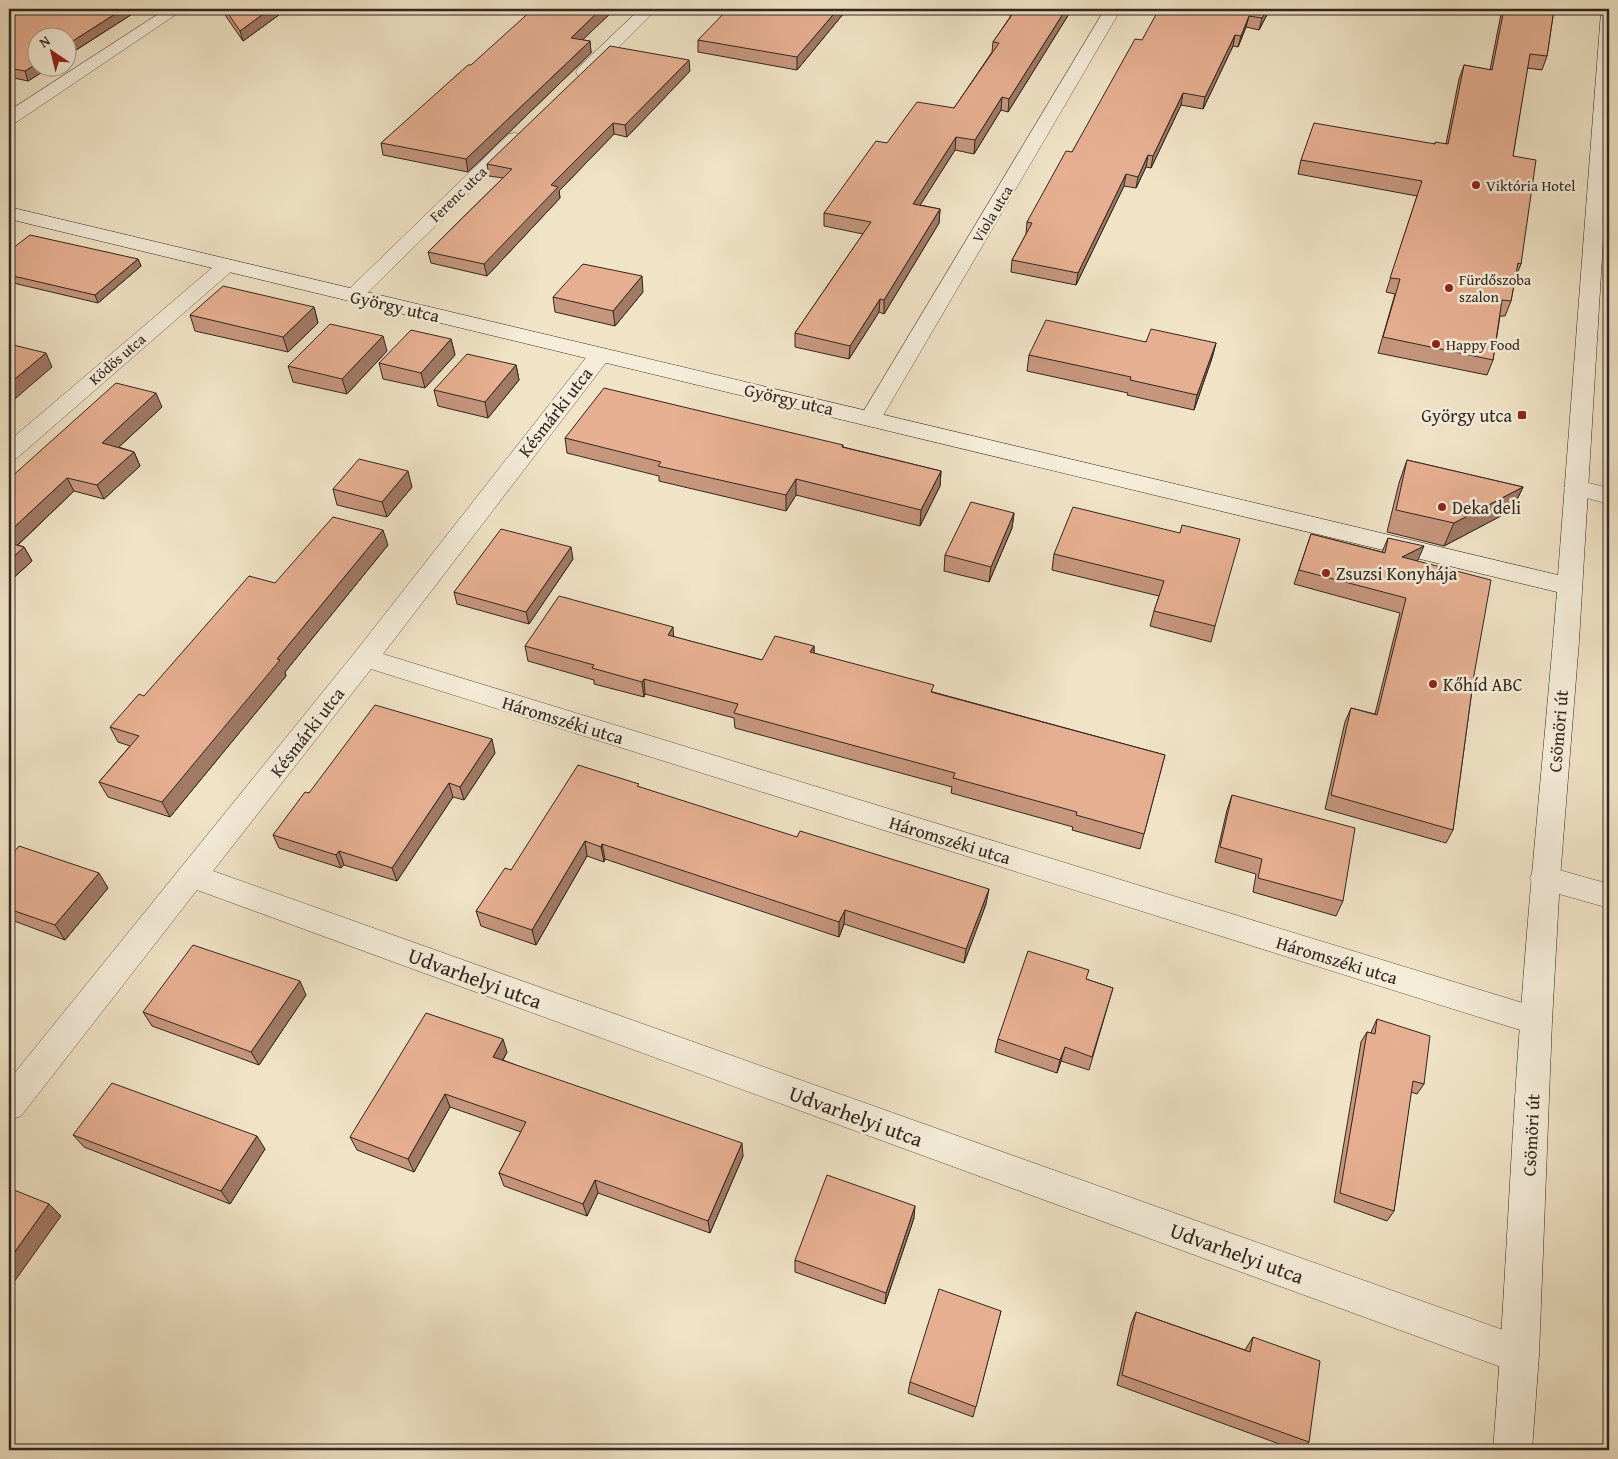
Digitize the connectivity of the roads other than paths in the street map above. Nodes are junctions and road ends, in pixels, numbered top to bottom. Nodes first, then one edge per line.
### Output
1 (176, 9) edge
2 (649, 9) edge
3 (1113, 9) edge
4 (1609, 12) edge
5 (1608, 53) edge
6 (571, 84) edge
7 (9, 119) edge
8 (529, 125) edge
9 (9, 214) edge
10 (1602, 232) edge
11 (226, 266) junction
12 (353, 296) junction
13 (600, 355) junction
14 (870, 419) junction
15 (9, 453) edge
16 (1576, 488) junction
17 (1609, 496) edge
18 (1569, 586) junction
19 (365, 658) junction
20 (192, 876) junction
21 (1545, 878) junction
22 (1609, 896) edge
23 (1536, 1021) junction
24 (9, 1105) edge
25 (1520, 1355) junction
26 (1513, 1450) edge

1 - 7 street
2 - 6 street
3 - 14 street, Viola utca
4 - 5 street, Csömöri út
5 - 10 street, Csömöri út
8 - 12 street, Ferenc utca
9 - 11 street, György utca
10 - 16 street, Csömöri út
11 - 12 street, György utca
11 - 15 street, Ködös utca
12 - 13 street, György utca
13 - 14 street, György utca
13 - 19 street, Késmárki utca
14 - 18 street, György utca
16 - 17 street
16 - 18 street, Csömöri út
18 - 21 street, Csömöri út
19 - 20 street, Késmárki utca
19 - 23 street, Háromszéki utca
20 - 24 street, Késmárki utca
20 - 25 street, Udvarhelyi utca
21 - 22 street
21 - 23 street, Csömöri út
23 - 25 street, Csömöri út
25 - 26 street, Csömöri út

